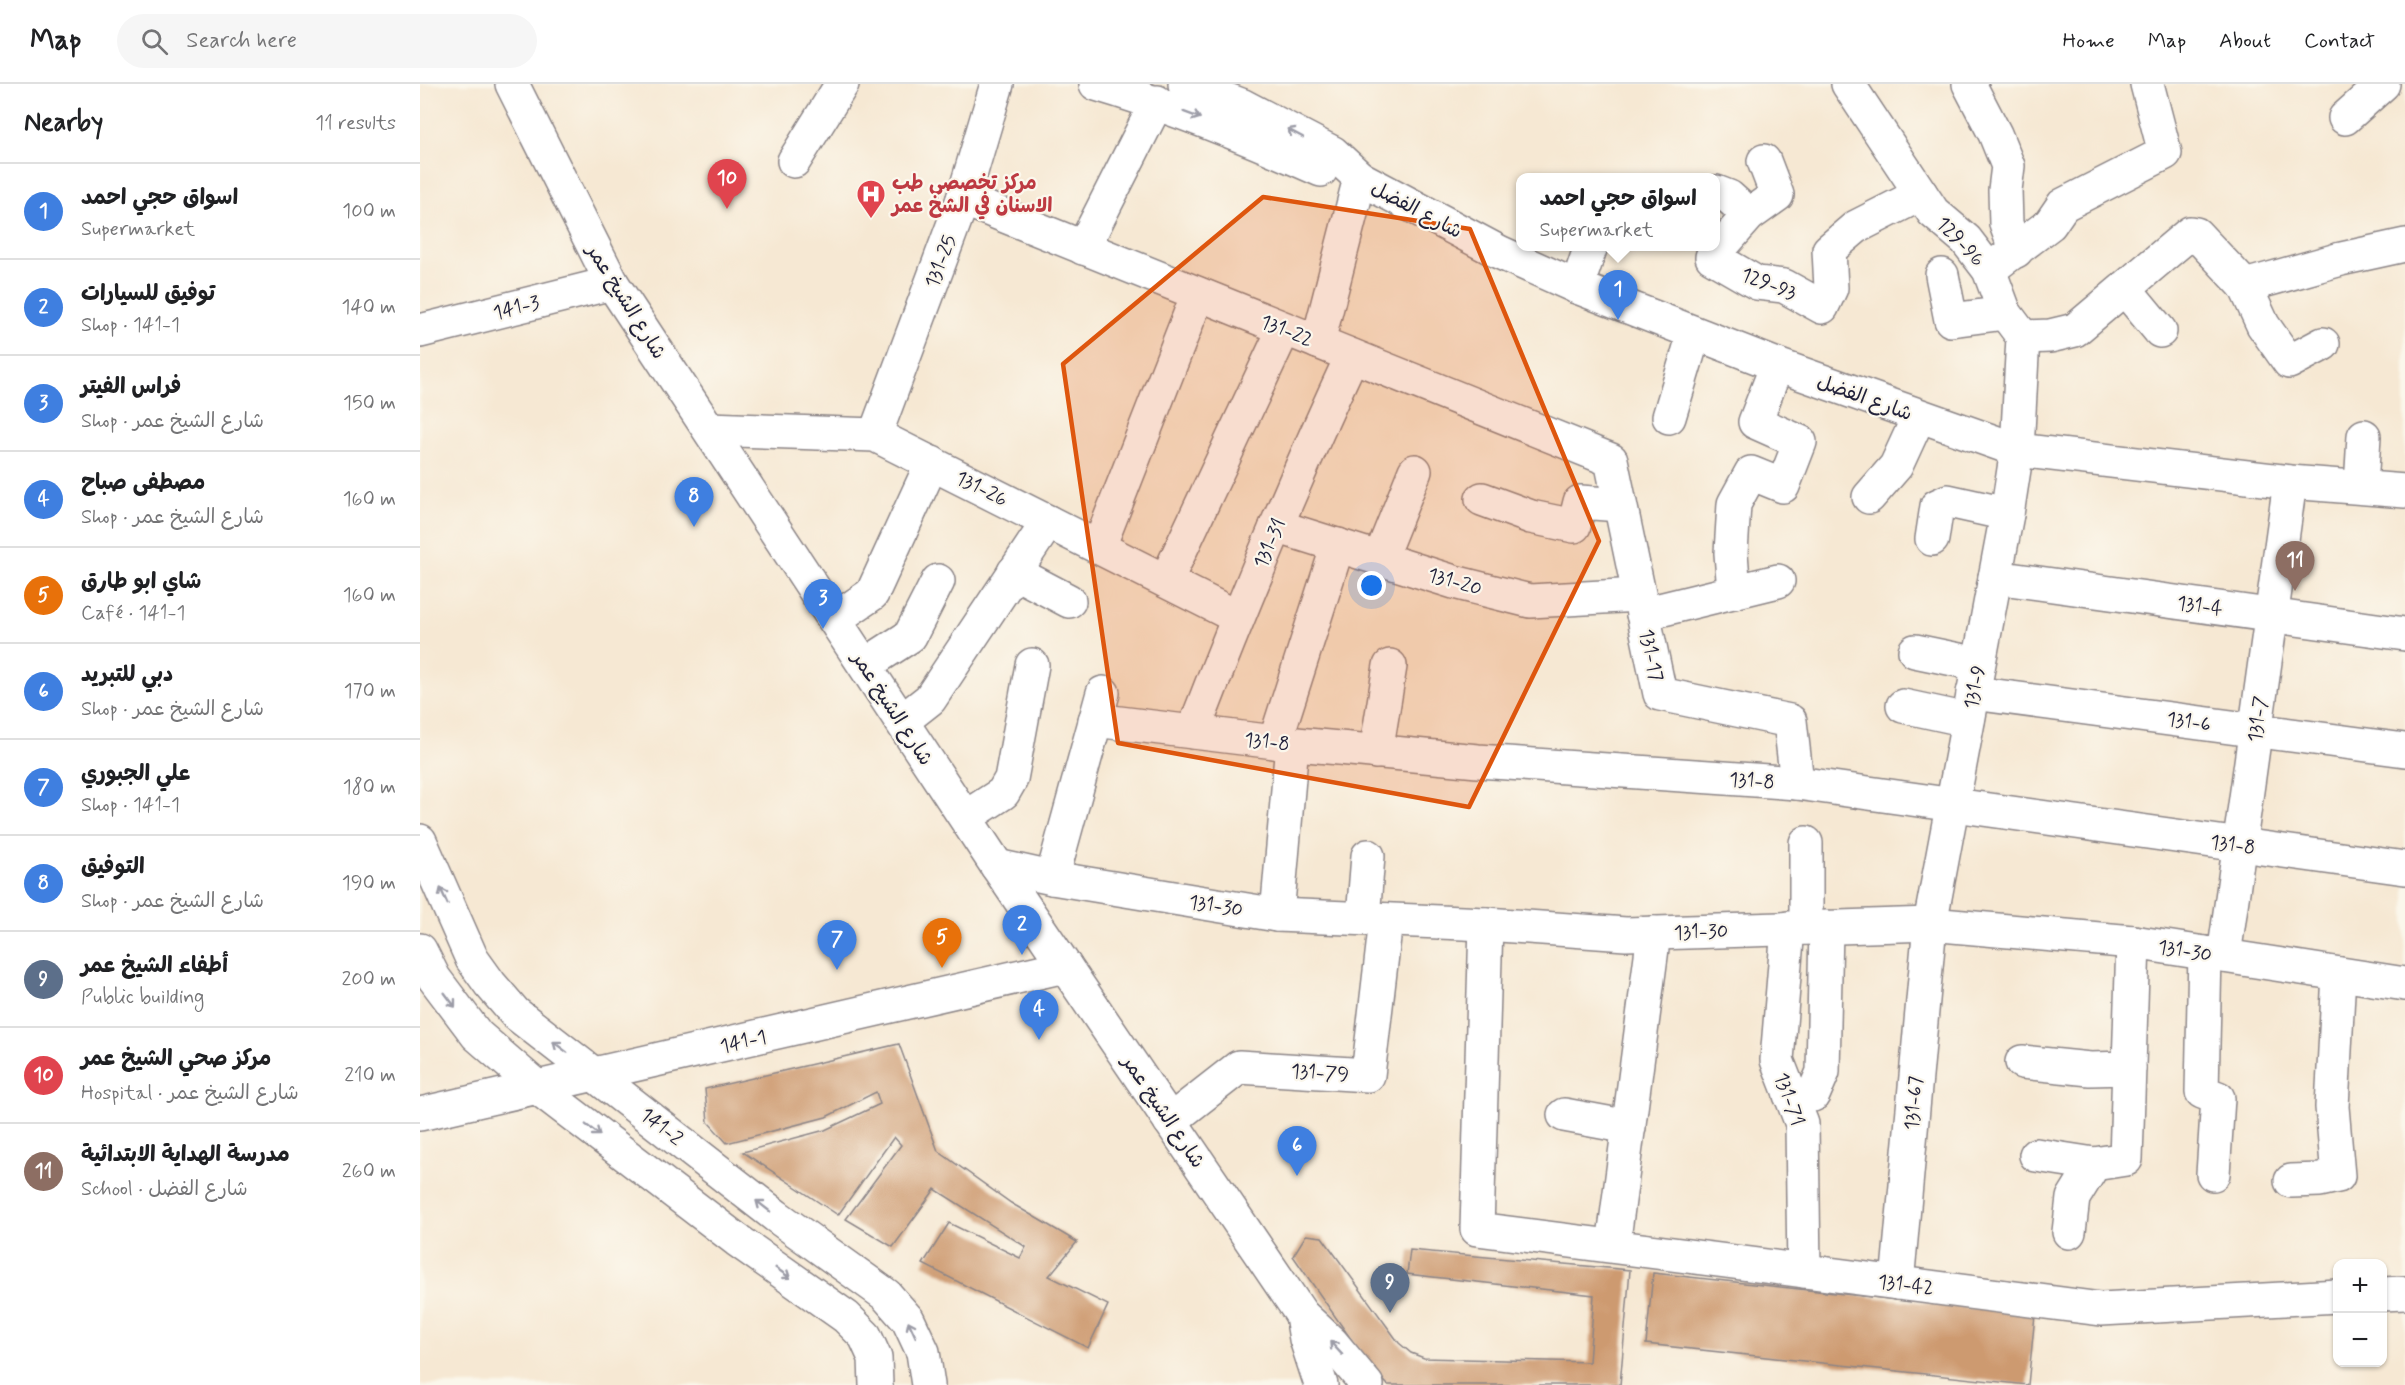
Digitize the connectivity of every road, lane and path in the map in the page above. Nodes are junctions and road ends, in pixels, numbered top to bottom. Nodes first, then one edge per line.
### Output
1 (512, 84) edge
2 (842, 84) edge
3 (997, 84) edge
4 (1096, 84) edge
5 (1185, 84) edge
6 (1848, 84) edge
7 (1969, 84) edge
8 (2147, 84) edge
9 (2383, 84) edge
10 (1244, 94) edge
11 (1157, 102) junction
12 (2345, 118) dead end
13 (794, 161) dead end
14 (1764, 161) dead end
15 (1360, 178) junction
16 (1720, 193) edge
17 (1921, 194) junction
18 (963, 199) junction
19 (1749, 215) junction
20 (2405, 245) edge
21 (1083, 248) junction
22 (1720, 248) edge
23 (1589, 251) edge
24 (1717, 251) edge
25 (2016, 251) junction
26 (1989, 270) junction
27 (1942, 275) dead end
28 (612, 284) junction
29 (2245, 286) junction
30 (1577, 287) junction
31 (2126, 290) junction
32 (1198, 294) junction
33 (2014, 325) junction
34 (1284, 329) junction
35 (2160, 330) dead end
36 (420, 331) edge
37 (1694, 334) junction
38 (1318, 342) junction
39 (2323, 344) dead end
40 (1352, 356) junction
41 (1777, 365) junction
42 (1919, 416) junction
43 (1669, 417) dead end
44 (708, 429) junction
45 (875, 435) junction
46 (2364, 436) dead end
47 (2017, 450) junction
48 (1611, 460) joint
49 (932, 463) junction
50 (1415, 471) dead end
51 (2290, 482) junction
52 (2361, 488) junction
53 (2405, 491) edge
54 (1869, 497) dead end
55 (1482, 499) dead end
56 (1620, 505) junction
57 (2007, 514) junction
58 (1048, 522) junction
59 (1276, 526) junction
60 (1932, 539) dead end
61 (1338, 545) junction
62 (1099, 547) junction
63 (1380, 558) junction
64 (1014, 572) junction
65 (1995, 577) junction
66 (938, 581) dead end
67 (1166, 581) junction
68 (1778, 581) dead end
69 (1734, 592) junction
70 (1069, 602) dead end
71 (1641, 604) junction
72 (2271, 615) junction
73 (1237, 617) junction
74 (835, 619) junction
75 (2405, 634) edge
76 (1915, 651) dead end
77 (865, 665) junction
78 (1032, 665) dead end
79 (1390, 666) dead end
80 (1973, 692) junction
81 (1903, 706) dead end
82 (902, 721) junction
83 (2255, 730) junction
84 (1193, 732) junction
85 (1284, 743) junction
86 (2405, 750) edge
87 (1376, 752) junction
88 (1797, 783) junction
89 (1952, 804) junction
90 (966, 817) junction
91 (420, 841) edge
92 (1806, 843) dead end
93 (2239, 845) junction
94 (1368, 856) dead end
95 (997, 866) junction
96 (2405, 868) edge
97 (1052, 878) junction
98 (1277, 915) junction
99 (1374, 919) junction
100 (1486, 924) junction
101 (1930, 924) junction
102 (1807, 928) junction
103 (1654, 933) junction
104 (2133, 942) junction
105 (420, 950) edge
106 (2214, 955) junction
107 (1065, 966) junction
108 (2339, 974) junction
109 (2405, 984) edge
110 (2022, 1062) dead end
111 (2129, 1068) junction
112 (597, 1075) junction
113 (538, 1088) junction
114 (1790, 1095) junction
115 (420, 1114) edge
116 (1564, 1115) dead end
117 (1170, 1121) junction
118 (1629, 1126) junction
119 (2036, 1155) dead end
120 (2094, 1164) junction
121 (2213, 1174) dead end
122 (2291, 1181) dead end
123 (2069, 1233) dead end
124 (1613, 1246) junction
125 (1804, 1271) junction
126 (1897, 1282) junction
127 (2405, 1293) edge
128 (2387, 1294) edge
129 (2333, 1296) edge
130 (1302, 1315) junction
131 (876, 1385) edge
132 (928, 1385) edge
133 (1321, 1385) edge
134 (1367, 1385) edge

1 - 28 street, شارع الشيخ عمر
2 - 13 street
3 - 18 street, 131-25
4 - 11 street, شارع الفضل
5 - 10 street, شارع الفضل
6 - 17 street, 129-96
7 - 25 street
8 - 25 street
9 - 12 street
15 -> 10 street, شارع الفضل
11 -> 15 street, شارع الفضل
11 - 21 street
14 - 19 street, 129-93
15 - 30 street, شارع الفضل
15 - 38 street
16 - 19 street
17 - 24 street, 129-93
17 - 26 street, 129-96
18 - 21 street, 131-22
18 - 45 street, 131-25
19 - 22 street, 129-93
20 - 29 street
21 - 32 street, 131-22
23 - 30 street
25 - 26 street
26 - 33 street, 129-96
27 - 33 street
28 - 36 street, 141-3
28 - 44 street, شارع الشيخ عمر
29 - 31 street
29 - 39 street
30 - 37 street, شارع الفضل
31 - 33 street
31 - 35 street
32 - 34 street, 131-22
32 - 62 street
33 - 47 street, 129-96
34 - 38 street, 131-22
34 - 67 street
37 - 41 street, شارع الفضل
37 - 43 street
38 - 40 street, 131-22
40 - 48 street, 131-22
40 - 59 street, 131-31
41 - 42 street, شارع الفضل
41 - 69 street
42 - 47 street, شارع الفضل
42 - 54 street
44 - 45 street, 131-26
44 - 74 street, شارع الشيخ عمر
45 - 49 street, 131-26
46 - 52 street
47 - 51 street, شارع الفضل
47 - 57 street, 131-9
48 - 56 street, 131-17
49 - 58 street, 131-26
49 - 74 street
50 - 63 street
51 - 52 street, شارع الفضل
51 - 72 street, 131-7
52 - 53 street, شارع الفضل
55 - 56 street
56 - 71 street, 131-17
57 - 60 street
57 - 65 street, 131-9
58 - 62 street, 131-26
58 - 64 street
59 - 61 street, 131-20
59 - 73 street, 131-31
61 - 63 street, 131-20
61 - 85 street
62 - 67 street, 131-26
63 - 71 street, 131-20
64 - 70 street
64 - 82 street
65 - 72 street, 131-4
65 - 80 street, 131-9
66 - 77 street
67 - 73 street, 131-26
68 - 69 street, 131-20
69 - 71 street, 131-20
71 - 88 street, 131-17
72 - 75 street, 131-4
72 - 83 street, 131-7
73 - 84 street, 131-31
74 - 77 street, شارع الشيخ عمر
76 - 80 street
77 - 82 street, شارع الشيخ عمر
78 - 90 street
79 - 87 street
80 - 81 street
80 - 83 street, 131-6
80 - 89 street, 131-9
82 - 90 street, شارع الشيخ عمر
83 - 86 street, 131-6
83 - 93 street, 131-7
84 - 85 street, 131-8
84 - 97 street, 131-8
85 - 87 street, 131-8
85 - 98 street
87 - 88 street, 131-8
88 - 89 street, 131-8
89 - 93 street, 131-8
89 - 101 street, 131-9
90 - 95 street, شارع الشيخ عمر
112 -> 91 street, 141-2
92 - 102 street
93 - 96 street, 131-8
93 - 106 street, 131-7
94 - 99 street
95 - 97 street, 131-30
95 - 107 street, شارع الشيخ عمر
97 - 98 street, 131-30
98 - 99 street, 131-30
99 - 100 street, 131-30
99 - 117 street, 131-79
100 - 103 street, 131-30
100 - 124 street, 131-42
101 - 102 street, 131-30
101 - 104 street, 131-30
101 - 126 street, 131-67
102 - 103 street, 131-30
102 - 114 street, 131-71
102 - 114 street
103 - 118 street
104 - 106 street, 131-30
104 - 111 street
105 -> 113 street
106 - 108 street, 131-30
106 - 121 street, 131-7
107 - 112 street, 141-1
107 - 117 street, شارع الشيخ عمر
108 - 109 street, 131-30
108 - 122 street
110 - 111 street
111 - 120 street
112 - 113 street, 141-1
132 -> 112 street, 141-2
113 - 115 street, 141-1
113 -> 131 street
114 - 125 street, 131-71
116 - 118 street
117 - 130 street, شارع الشيخ عمر
118 - 124 street
119 - 120 street
120 - 123 street
124 - 125 street, 131-42
125 - 126 street, 131-42
126 - 129 street, 131-42
127 - 128 street
130 - 133 street, شارع الشيخ عمر
134 -> 130 street, شارع الشيخ عمر

